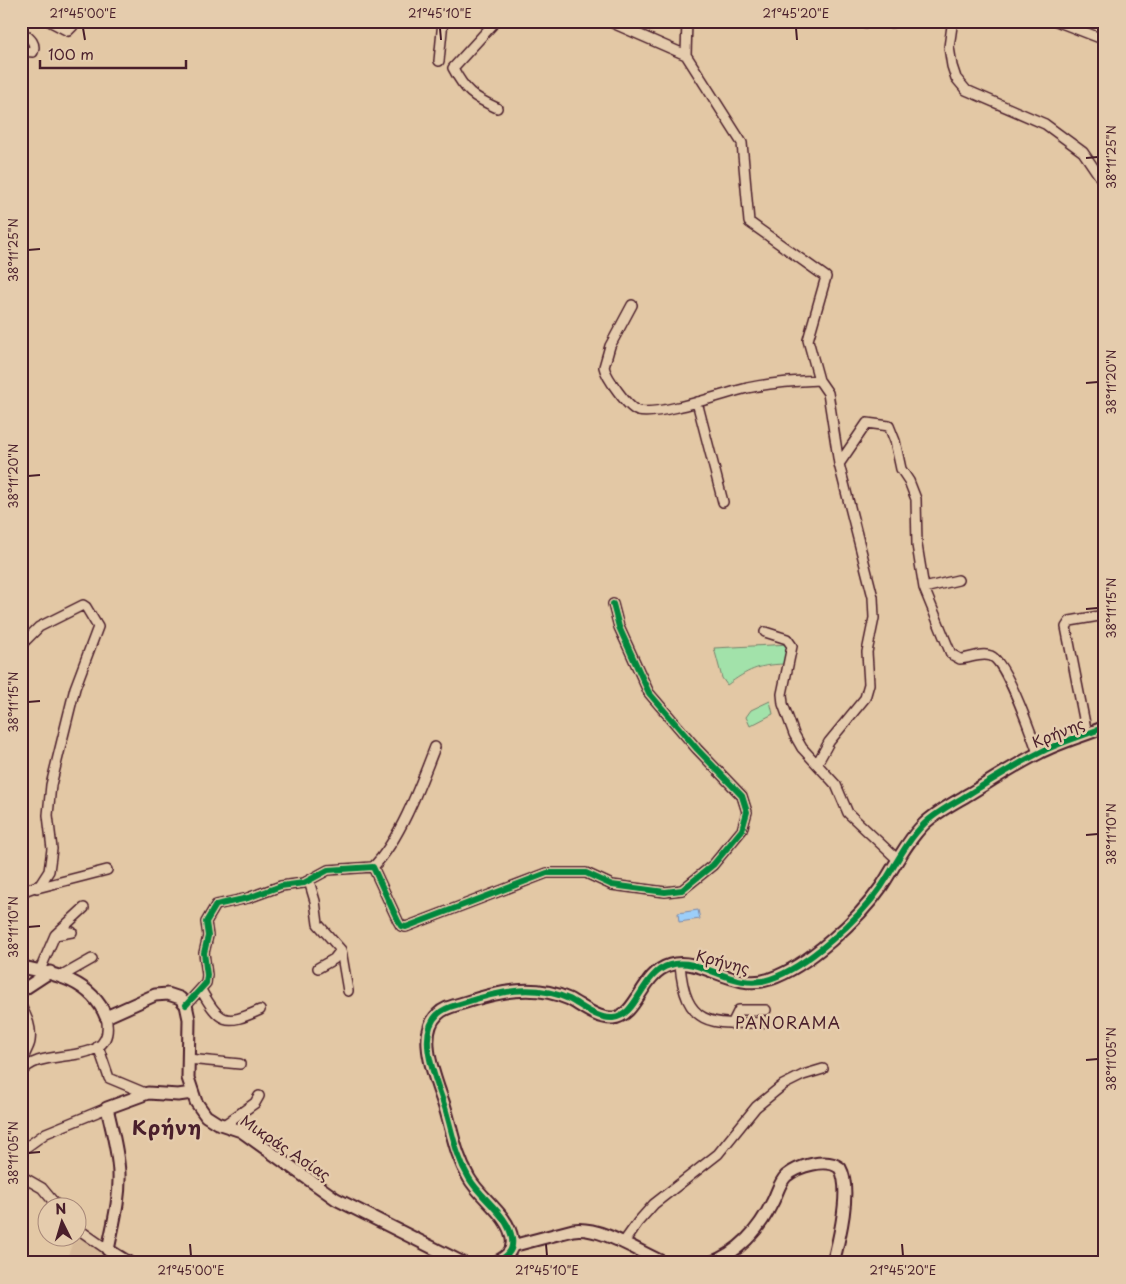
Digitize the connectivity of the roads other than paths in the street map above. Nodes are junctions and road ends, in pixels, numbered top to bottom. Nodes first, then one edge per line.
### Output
1 (49, 21) edge
2 (73, 21) edge
3 (443, 21) edge
4 (496, 21) edge
5 (608, 21) edge
6 (687, 21) edge
7 (865, 21) edge
8 (892, 21) edge
9 (949, 21) edge
10 (1056, 21) edge
11 (21, 31) edge
12 (1105, 40) edge
13 (21, 51) edge
14 (686, 55) junction
15 (439, 61) dead end
16 (497, 108) dead end
17 (1104, 183) edge
18 (632, 305) dead end
19 (819, 380) junction
20 (697, 402) junction
21 (838, 464) junction
22 (723, 502) dead end
23 (958, 580) dead end
24 (924, 588) junction
25 (613, 604) dead end
26 (1105, 611) edge
27 (765, 632) dead end
28 (21, 645) edge
29 (1105, 727) edge
30 (1088, 734) junction
31 (435, 748) dead end
32 (1038, 753) junction
33 (817, 764) junction
34 (898, 860) junction
35 (373, 867) junction
36 (107, 870) dead end
37 (310, 881) junction
38 (32, 888) junction
39 (21, 892) edge
40 (84, 908) dead end
41 (72, 932) dead end
42 (55, 935) junction
43 (342, 950) junction
44 (92, 959) dead end
45 (680, 964) junction
46 (21, 967) edge
47 (318, 968) dead end
48 (51, 973) junction
49 (201, 990) junction
50 (21, 991) edge
51 (348, 991) dead end
52 (186, 1005) junction
53 (21, 1006) edge
54 (260, 1010) dead end
55 (766, 1010) dead end
56 (106, 1016) junction
57 (767, 1022) dead end
58 (732, 1024) junction
59 (98, 1046) junction
60 (188, 1059) junction
61 (240, 1064) dead end
62 (823, 1069) dead end
63 (24, 1070) edge
64 (145, 1093) junction
65 (192, 1093) junction
66 (259, 1096) dead end
67 (107, 1108) junction
68 (224, 1125) junction
69 (21, 1151) edge
70 (21, 1176) edge
71 (49, 1196) edge
72 (88, 1235) edge
73 (623, 1243) junction
74 (512, 1246) junction
75 (108, 1250) junction
76 (129, 1263) edge
77 (464, 1263) edge
78 (494, 1263) edge
79 (665, 1263) edge
80 (710, 1263) edge
81 (833, 1263) edge

1 - 2 street
3 - 15 street
4 - 16 street
5 - 14 street
6 - 14 street
7 - 8 street
9 - 17 street
10 - 12 street
11 - 13 street
14 - 19 street
18 - 20 street
19 - 20 street
19 - 21 street
20 - 22 street
21 - 24 street
21 - 33 street
23 - 24 street
24 - 32 street
25 - 35 street
26 - 30 street
27 - 33 street
28 - 38 street
29 - 30 street, Κρήνης
30 - 32 street, Κρήνης
31 - 35 street
32 - 34 street, Κρήνης
33 - 34 street
34 - 45 street, Κρήνης
35 - 37 street
36 - 38 street
37 - 43 street
37 - 49 street
38 - 39 street
40 - 42 street
41 - 42 street
42 - 48 street
43 - 47 street
43 - 51 street
44 - 48 street
45 - 58 street
45 - 74 street, Κρήνης
46 - 48 street
48 - 50 street
48 - 56 street
49 - 52 street
49 - 54 street
52 - 56 street
52 - 60 street, Μικράς Ασίας
53 - 63 street
55 - 58 street
56 - 59 street
57 - 58 street
59 - 63 street
59 - 64 street
60 - 61 street
60 - 65 street, Μικράς Ασίας
62 - 73 street
64 - 65 street
64 - 67 street
65 - 68 street, Μικράς Ασίας
66 - 68 street
67 - 69 street
67 - 75 street
68 - 77 street, Μικράς Ασίας
70 - 71 street
72 - 75 street
73 - 74 street
73 - 79 street
74 - 78 street
75 - 76 street
80 - 81 street

